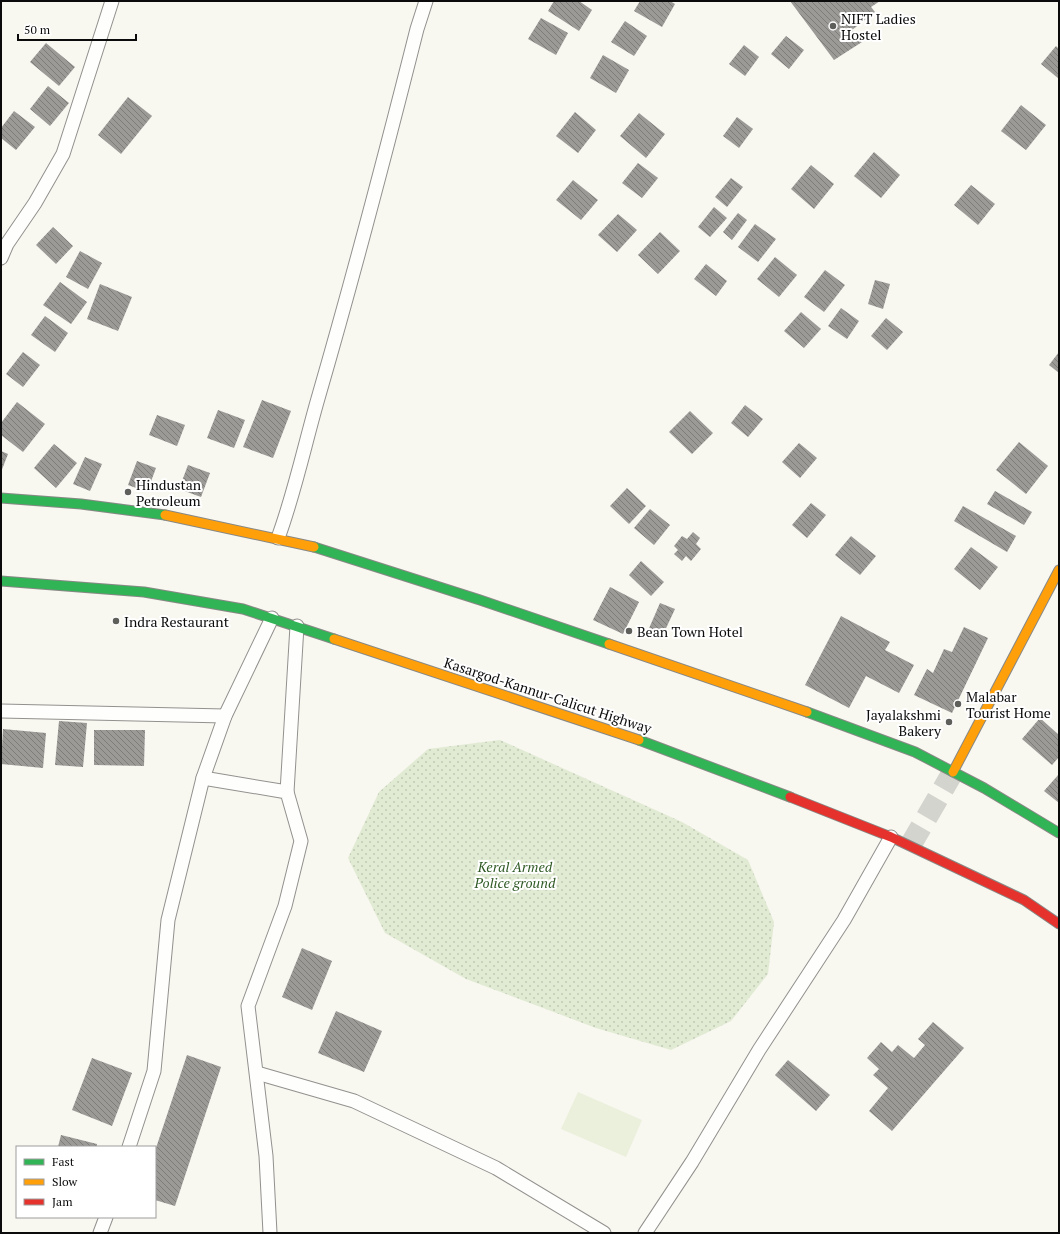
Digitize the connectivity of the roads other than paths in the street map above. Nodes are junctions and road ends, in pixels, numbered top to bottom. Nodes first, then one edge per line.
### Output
1 (112, 1) edge
2 (426, 1) edge
3 (1, 258) edge
4 (1, 498) edge
5 (278, 538) junction
6 (1059, 570) edge
7 (1, 581) edge
8 (272, 618) junction
9 (297, 626) junction
10 (1, 711) edge
11 (225, 716) junction
12 (953, 772) junction
13 (203, 778) junction
14 (287, 792) junction
15 (1059, 833) edge
16 (891, 837) junction
17 (1059, 924) edge
18 (257, 1073) junction
19 (129, 1146) edge
20 (106, 1218) edge
21 (100, 1233) edge
22 (270, 1233) edge
23 (604, 1233) edge
24 (645, 1233) edge

1 - 3 street
2 - 5 street
4 - 5 main road
5 - 12 main road
6 - 12 main road
7 - 8 main road, Kasargod-Kannur-Calicut Highway
8 - 9 main road, Kasargod-Kannur-Calicut Highway
8 - 11 street
9 - 14 street
9 - 16 main road, Kasargod-Kannur-Calicut Highway
10 - 11 street
11 - 13 street
12 - 15 main road
13 - 14 street
13 - 19 street
14 - 18 street
16 - 17 main road, Kasargod-Kannur-Calicut Highway
16 - 24 street
18 - 22 street
18 - 23 street
20 - 21 street

